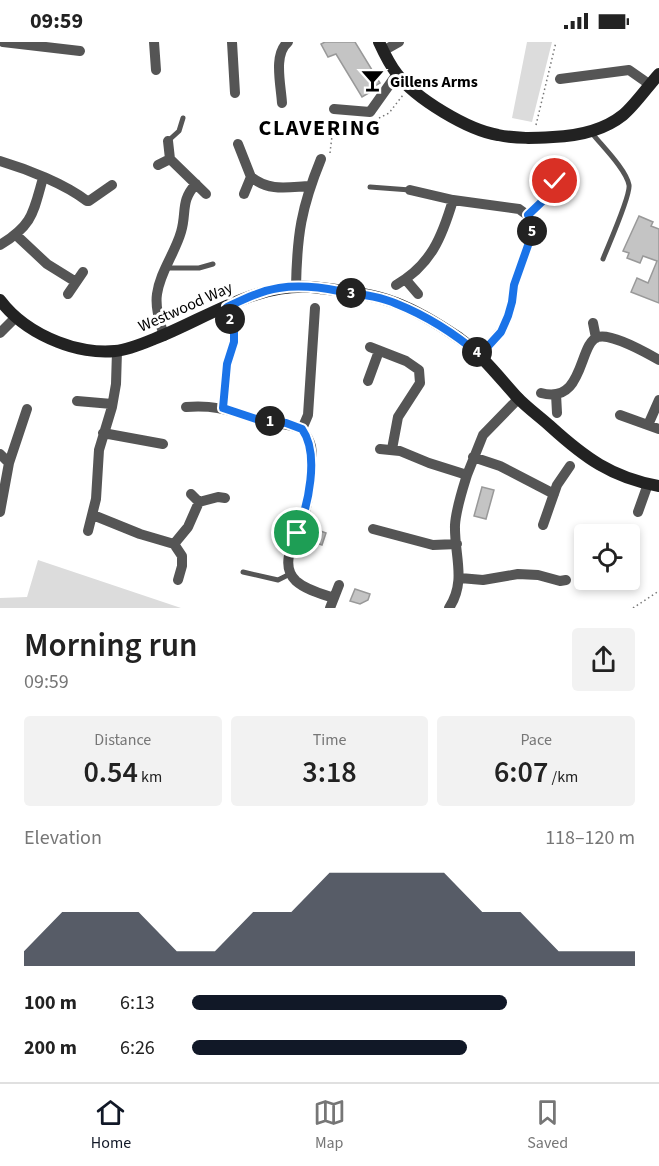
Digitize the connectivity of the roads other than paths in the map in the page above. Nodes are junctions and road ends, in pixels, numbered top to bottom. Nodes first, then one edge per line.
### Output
1 (3, 42) edge
2 (154, 42) edge
3 (232, 42) edge
4 (288, 42) edge
5 (399, 42) edge
6 (381, 47) edge
7 (80, 51) dead end
8 (156, 70) dead end
9 (397, 74) junction
10 (659, 74) edge
11 (560, 79) dead end
12 (649, 84) junction
13 (235, 93) dead end
14 (282, 103) dead end
15 (334, 109) dead end
16 (183, 118) dead end
17 (591, 132) junction
18 (168, 141) joint
19 (238, 144) dead end
20 (170, 159) junction
21 (321, 159) dead end
22 (0, 161) edge
23 (158, 165) dead end
24 (251, 177) junction
25 (43, 178) junction
26 (555, 181) dead end
27 (196, 184) junction
28 (112, 185) dead end
29 (310, 186) junction
30 (370, 187) dead end
31 (410, 190) joint
32 (206, 194) dead end
33 (244, 194) dead end
34 (453, 200) junction
35 (528, 215) junction
36 (16, 236) junction
37 (0, 245) edge
38 (603, 260) dead end
39 (213, 264) dead end
40 (166, 268) junction
41 (83, 273) dead end
42 (76, 282) junction
43 (296, 287) junction
44 (68, 294) dead end
45 (418, 294) dead end
46 (0, 300) edge
47 (227, 307) junction
48 (315, 308) dead end
49 (15, 318) junction
50 (593, 323) dead end
51 (0, 333) edge
52 (164, 336) junction
53 (596, 338) junction
54 (117, 351) junction
55 (480, 355) junction
56 (659, 360) edge
57 (368, 381) dead end
58 (541, 393) dead end
59 (556, 394) junction
60 (519, 398) junction
61 (659, 400) edge
62 (77, 401) dead end
63 (112, 404) junction
64 (186, 407) dead end
65 (223, 408) junction
66 (27, 409) dead end
67 (557, 414) dead end
68 (620, 415) dead end
69 (653, 427) edge
70 (302, 429) junction
71 (103, 433) junction
72 (163, 444) dead end
73 (380, 449) dead end
74 (392, 449) junction
75 (0, 454) edge
76 (474, 457) junction
77 (9, 462) junction
78 (570, 466) dead end
79 (466, 475) junction
80 (654, 485) edge
81 (554, 494) junction
82 (225, 498) dead end
83 (0, 512) edge
84 (638, 512) dead end
85 (93, 515) junction
86 (543, 525) dead end
87 (373, 529) dead end
88 (88, 531) dead end
89 (174, 544) junction
90 (457, 544) junction
91 (243, 572) dead end
92 (291, 573) junction
93 (460, 578) junction
94 (178, 580) dead end
95 (566, 580) dead end
96 (339, 585) dead end
97 (332, 603) edge
98 (449, 608) edge

1 - 7 street
2 - 8 street
3 - 13 street
4 - 14 street
5 - 6 street
6 - 9 street
9 - 15 street
9 - 17 street
10 - 12 street
11 - 12 street
12 - 17 street
16 - 18 lane
17 - 38 lane
18 - 20 street
19 - 24 street
20 - 23 street
20 - 27 street
21 - 29 street
22 - 25 street
24 - 29 street
24 - 33 street
25 - 28 street
25 - 36 street
26 - 35 street
27 - 32 street
27 - 40 street
29 - 43 street
30 - 31 lane
31 - 34 street
34 - 35 street
34 - 45 street
35 - 55 street
36 - 37 street
36 - 42 street
39 - 40 lane
40 - 52 street
41 - 42 street
42 - 44 street
43 - 47 street, Westwood Way
43 - 55 street, Westwood Way
46 - 49 street, Westwood Way
47 - 52 street, Westwood Way
47 - 65 street
48 - 70 street
49 - 51 street
49 - 54 street, Westwood Way
50 - 53 street
52 - 54 street, Westwood Way
53 - 56 street
53 - 59 street
54 - 63 street
55 - 60 street, Westwood Way
57 - 74 street
58 - 59 street
59 - 67 street
60 - 76 street
60 - 80 street, Westwood Way
61 - 69 street
62 - 63 street
63 - 71 street
64 - 65 street
65 - 70 street
66 - 77 street
68 - 69 street
70 - 92 street
71 - 72 street
71 - 85 street
73 - 74 street
74 - 79 street
75 - 77 street
76 - 79 street
76 - 81 street
77 - 83 street
78 - 81 street
79 - 90 street
80 - 84 street
81 - 86 street
82 - 89 street
85 - 88 street
85 - 89 street
87 - 90 street
89 - 94 street
90 - 93 street
91 - 92 lane
92 - 97 street
93 - 95 street
93 - 98 street
96 - 97 street

